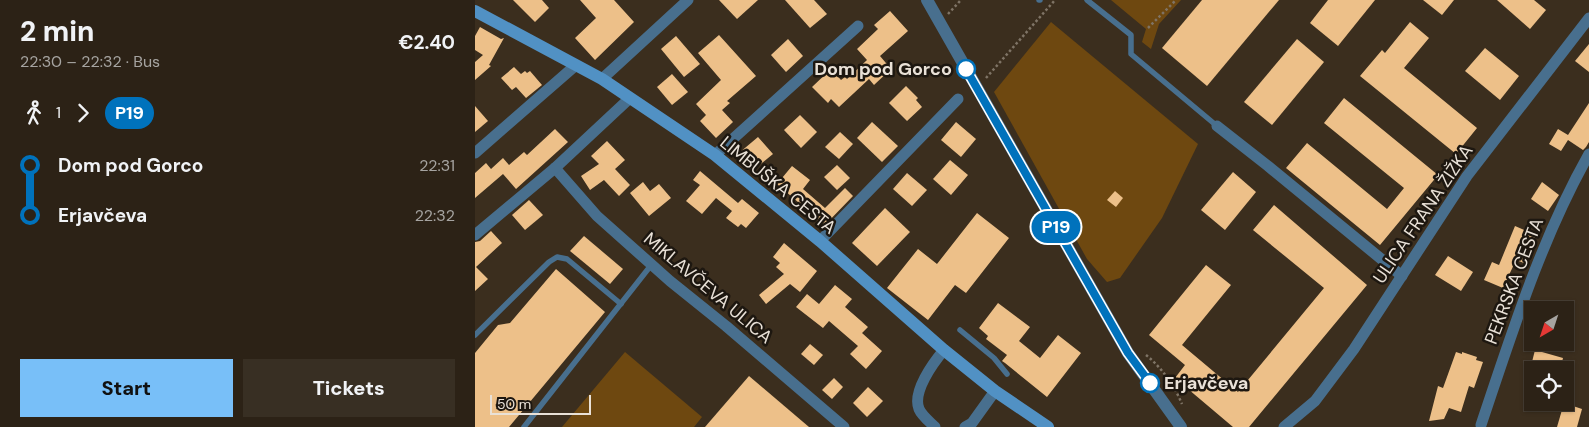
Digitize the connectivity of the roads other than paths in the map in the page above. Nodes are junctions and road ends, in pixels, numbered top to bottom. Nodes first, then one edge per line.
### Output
1 (927, 0) edge
2 (1087, 0) edge
3 (686, 1) edge
4 (475, 11) edge
5 (1589, 18) edge
6 (858, 26) dead end
7 (576, 65) junction
8 (602, 79) junction
9 (630, 98) junction
10 (958, 100) dead end
11 (1217, 126) joint
12 (475, 153) edge
13 (1589, 154) edge
14 (715, 155) junction
15 (555, 168) junction
16 (475, 235) edge
17 (820, 241) junction
18 (652, 264) junction
19 (1402, 276) junction
20 (621, 304) junction
21 (960, 330) dead end
22 (475, 335) edge
23 (944, 350) junction
24 (1007, 374) dead end
25 (995, 391) junction
26 (1481, 425) dead end
27 (524, 427) edge
28 (844, 427) edge
29 (935, 427) edge
30 (965, 427) edge
31 (1048, 427) edge
32 (1181, 427) edge
33 (1284, 427) edge

1 - 32 street
2 - 11 lane
3 - 8 street
4 - 7 main road, LIMBUŠKA CESTA
5 - 19 street, ULICA FRANA ŽIŽKA
6 - 14 street
7 - 8 main road, LIMBUŠKA CESTA
7 - 12 street
8 - 9 main road, LIMBUŠKA CESTA
9 - 14 main road, LIMBUŠKA CESTA
9 - 15 street
10 - 17 street
11 - 19 street
13 - 26 street, PEKRSKA CESTA
14 - 17 main road, LIMBUŠKA CESTA
15 - 16 street
15 - 18 street, MIKLAVČEVA ULICA
17 - 23 main road, LIMBUŠKA CESTA
18 - 20 lane
18 - 28 street, MIKLAVČEVA ULICA
19 - 33 street, ULICA FRANA ŽIŽKA
20 - 22 lane
20 - 27 lane
21 - 24 lane
23 - 25 main road, LIMBUŠKA CESTA
23 - 29 street
25 - 30 street
25 - 31 main road, LIMBUŠKA CESTA

